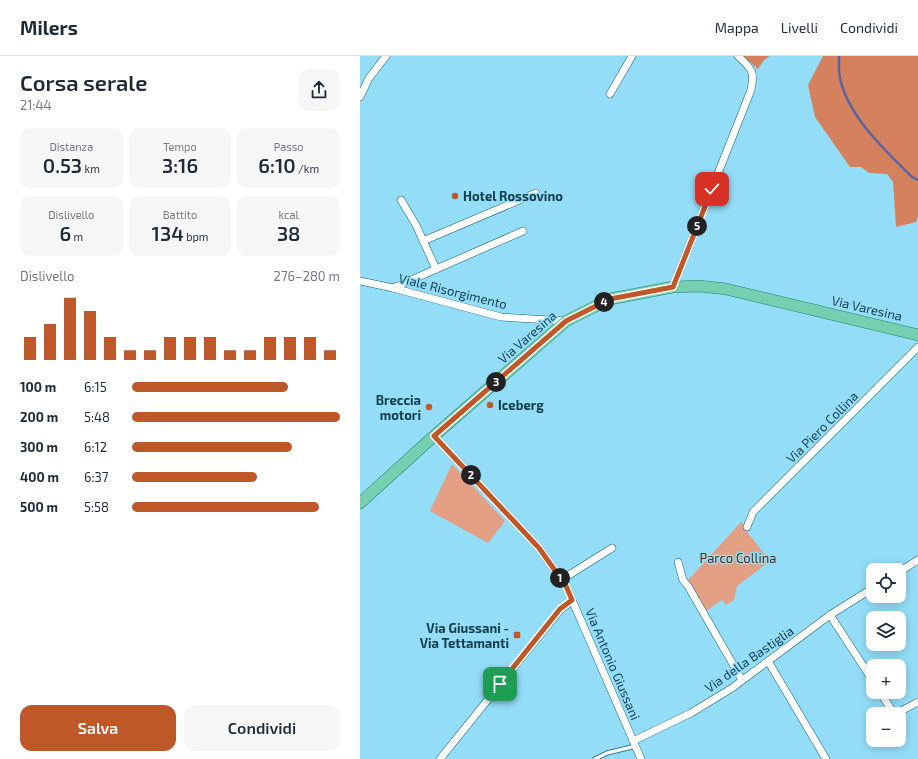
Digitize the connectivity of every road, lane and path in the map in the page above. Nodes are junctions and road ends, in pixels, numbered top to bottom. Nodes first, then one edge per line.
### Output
1 (386, 56) edge
2 (632, 56) edge
3 (738, 56) edge
4 (610, 94) dead end
5 (360, 97) edge
6 (536, 193) dead end
7 (401, 200) dead end
8 (523, 231) dead end
9 (423, 241) junction
10 (436, 269) junction
11 (360, 281) edge
12 (673, 287) junction
13 (393, 288) junction
14 (566, 321) junction
15 (918, 335) edge
16 (918, 347) edge
17 (434, 436) junction
18 (360, 503) edge
19 (747, 527) dead end
20 (612, 548) dead end
21 (918, 560) edge
22 (678, 562) dead end
23 (906, 568) edge
24 (561, 580) junction
25 (866, 592) edge
26 (572, 600) junction
27 (830, 615) junction
28 (768, 661) junction
29 (866, 670) edge
30 (742, 680) junction
31 (918, 702) edge
32 (906, 708) edge
33 (634, 744) junction
34 (440, 759) edge
35 (595, 759) edge
36 (641, 759) edge
37 (826, 759) edge

1 - 5 street
2 - 4 street
3 - 12 street
6 - 9 street
7 - 9 street
8 - 10 street
9 - 10 street
10 - 13 street
11 - 13 street, Viale Risorgimento
12 - 14 main road, Via Varesina
12 - 15 main road, Via Varesina
13 - 14 street, Viale Risorgimento
14 - 17 main road, Via Varesina
16 - 19 street, Via Piero Collina
17 - 18 main road, Via Varesina
17 - 24 street, Via Antonio Giussani
20 - 24 street
21 - 23 street
22 - 30 street
24 - 26 street, Via Antonio Giussani
25 - 27 street, Via della Bastiglia
26 - 33 street, Via Antonio Giussani
26 - 34 street
27 - 28 street, Via della Bastiglia
27 - 29 street
28 - 30 street, Via della Bastiglia
28 - 37 street
30 - 33 street, Via della Bastiglia
31 - 32 street
33 - 35 lane
33 - 36 street, Via Antonio Giussani

